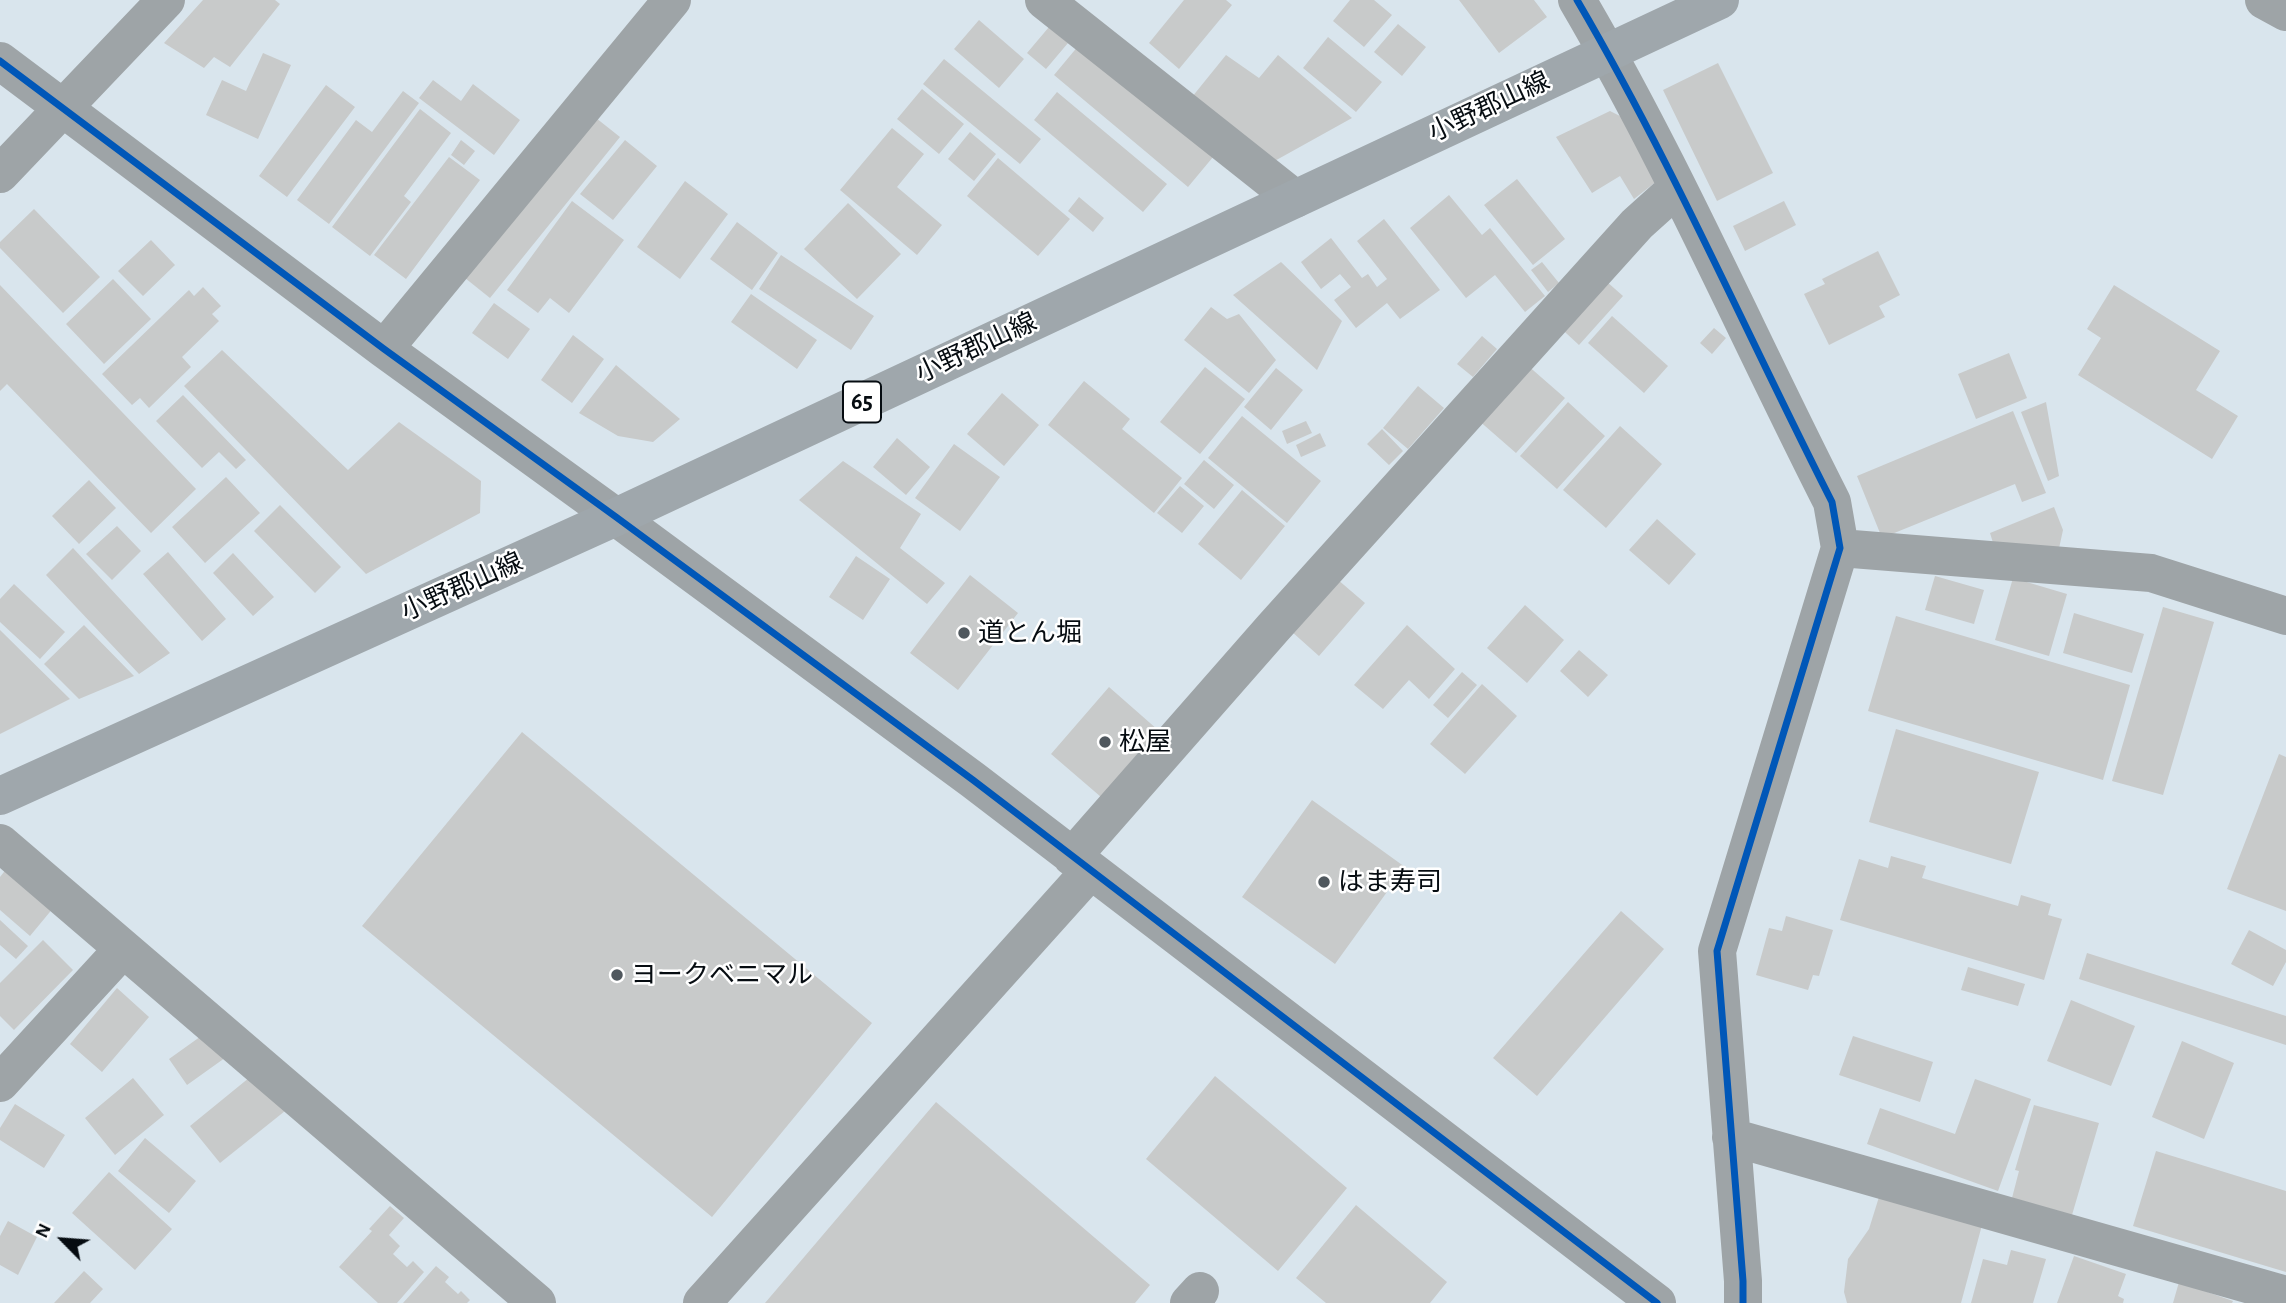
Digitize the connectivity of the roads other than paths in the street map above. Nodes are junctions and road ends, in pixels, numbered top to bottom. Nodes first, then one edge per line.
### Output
1 (166, 0) edge
2 (672, 0) edge
3 (1044, 0) edge
4 (1577, 0) edge
5 (1609, 0) edge
6 (1720, 0) edge
7 (2264, 0) edge
8 (2286, 12) edge
9 (1607, 51) junction
10 (0, 61) edge
11 (64, 108) junction
12 (0, 174) edge
13 (1677, 188) junction
14 (1295, 199) junction
15 (384, 349) junction
16 (616, 517) junction
17 (1840, 548) junction
18 (2286, 616) edge
19 (0, 796) edge
20 (0, 843) edge
21 (1081, 864) junction
22 (123, 950) junction
23 (0, 1083) edge
24 (1731, 1136) junction
25 (2286, 1295) edge
26 (537, 1303) edge
27 (702, 1303) edge
28 (1657, 1303) edge
29 (1743, 1303) edge

1 - 11 street
2 - 15 street
3 - 14 street
4 - 9 street
5 - 9 street
6 - 9 main road, 小野郡山線 / 65
7 - 8 street
9 - 13 street
9 - 14 main road, 小野郡山線 / 65
10 - 11 street
11 - 12 street
11 - 15 street
13 - 17 street
13 - 21 street
14 - 16 main road, 小野郡山線 / 65
15 - 16 street
16 - 19 main road, 小野郡山線 / 65
16 - 21 street
17 - 18 street
17 - 24 street
20 - 22 street
21 - 27 street
21 - 28 street
22 - 23 street
22 - 26 street
24 - 25 street
24 - 29 street

